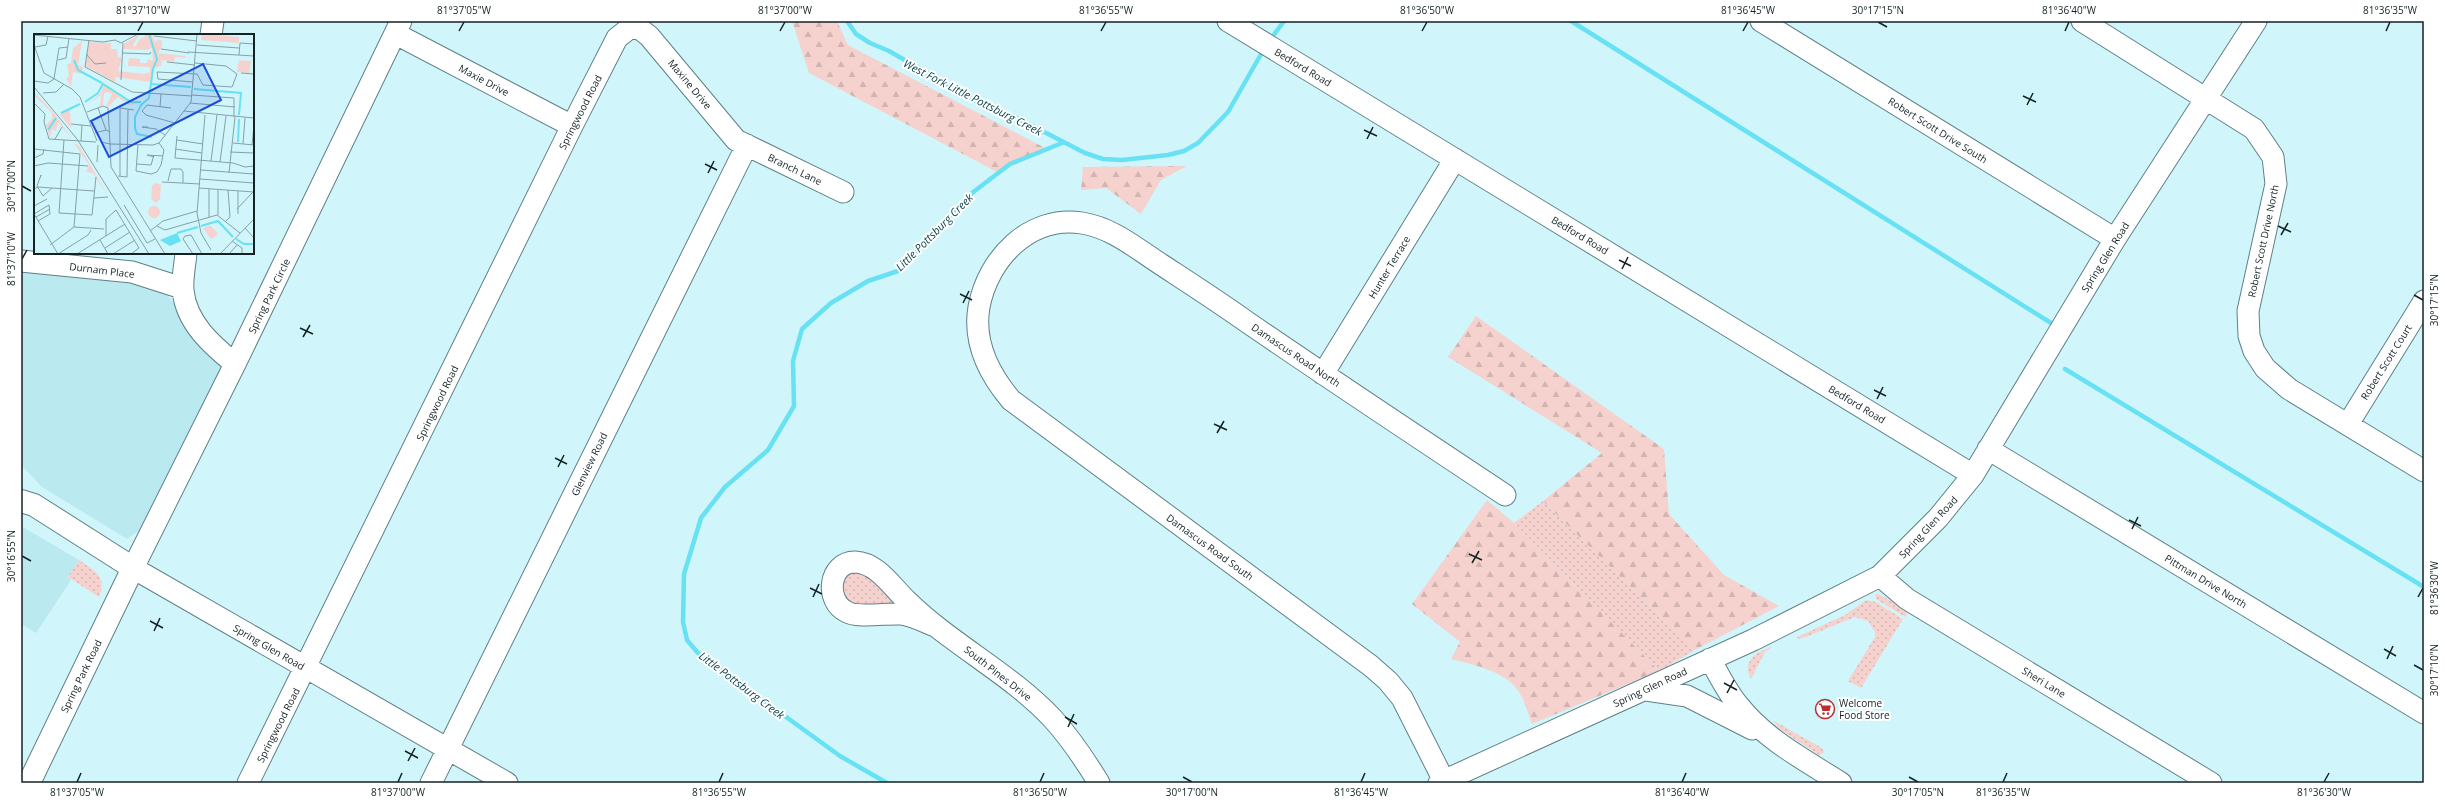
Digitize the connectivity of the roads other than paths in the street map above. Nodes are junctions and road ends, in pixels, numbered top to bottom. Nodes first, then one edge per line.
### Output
1 (213, 21) edge
2 (1761, 21) edge
3 (2082, 21) edge
4 (2256, 21) edge
5 (1235, 25) edge
6 (631, 27) joint
7 (399, 28) edge
8 (211, 34) edge
9 (2208, 99) junction
10 (572, 126) junction
11 (747, 145) junction
12 (1455, 159) junction
13 (843, 192) dead end
14 (2115, 239) junction
15 (186, 254) edge
16 (21, 261) edge
17 (182, 288) junction
18 (2424, 300) edge
19 (978, 320) joint
20 (235, 364) junction
21 (1323, 374) junction
22 (2348, 424) junction
23 (1988, 449) junction
24 (2424, 471) edge
25 (1973, 475) junction
26 (21, 488) edge
27 (1505, 495) dead end
28 (28, 503) edge
29 (133, 568) junction
30 (1880, 576) junction
31 (935, 626) junction
32 (1710, 659) junction
33 (306, 669) junction
34 (1645, 690) junction
35 (2424, 714) edge
36 (1777, 742) junction
37 (447, 750) junction
38 (1441, 782) edge
39 (29, 783) edge
40 (248, 783) edge
41 (431, 783) edge
42 (507, 783) edge
43 (1099, 783) edge
44 (1841, 783) edge
45 (2211, 783) edge

1 - 8 street
2 - 14 street, Robert Scott Drive South
3 - 9 street, Robert Scott Drive North
4 - 9 street, Spring Glen Road
5 - 12 street, Bedford Road
6 - 10 street, Springwood Road
6 - 11 street, Maxine Drive
7 - 10 street, Maxie Drive
7 - 20 street, Spring Park Circle
9 - 14 street, Spring Glen Road
9 - 22 street, Robert Scott Drive North
10 - 33 street, Springwood Road
11 - 13 street, Branch Lane
11 - 37 street, Glenview Road
12 - 21 street, Hunter Terrace
12 - 25 street, Bedford Road
14 - 23 street, Spring Glen Road
15 - 17 street
16 - 17 street, Durnam Place
17 - 20 street
18 - 22 street, Robert Scott Court
19 - 21 street, Damascus Road North
19 - 38 street, Damascus Road South
20 - 29 street, Spring Park Circle
21 - 27 street, Damascus Road North
22 - 24 street, Robert Scott Drive North
23 - 25 street, Spring Glen Road
23 - 35 street, Pittman Drive North
25 - 30 street, Spring Glen Road
26 - 28 main road, Spring Glen Road
28 - 29 main road, Spring Glen Road
29 - 33 street, Spring Glen Road
29 - 39 main road, Spring Park Road
30 - 32 street, Spring Glen Road
30 - 45 street, Sheri Lane
31 - 31 street, South Pines Drive
31 - 43 street, South Pines Drive
32 - 34 street, Spring Glen Road
32 - 36 street
33 - 37 street, Spring Glen Road
33 - 40 street, Springwood Road
34 - 36 street
34 - 38 street, Spring Glen Road
36 - 44 street
37 - 41 street, Glenview Road
37 - 42 street, Spring Glen Road

